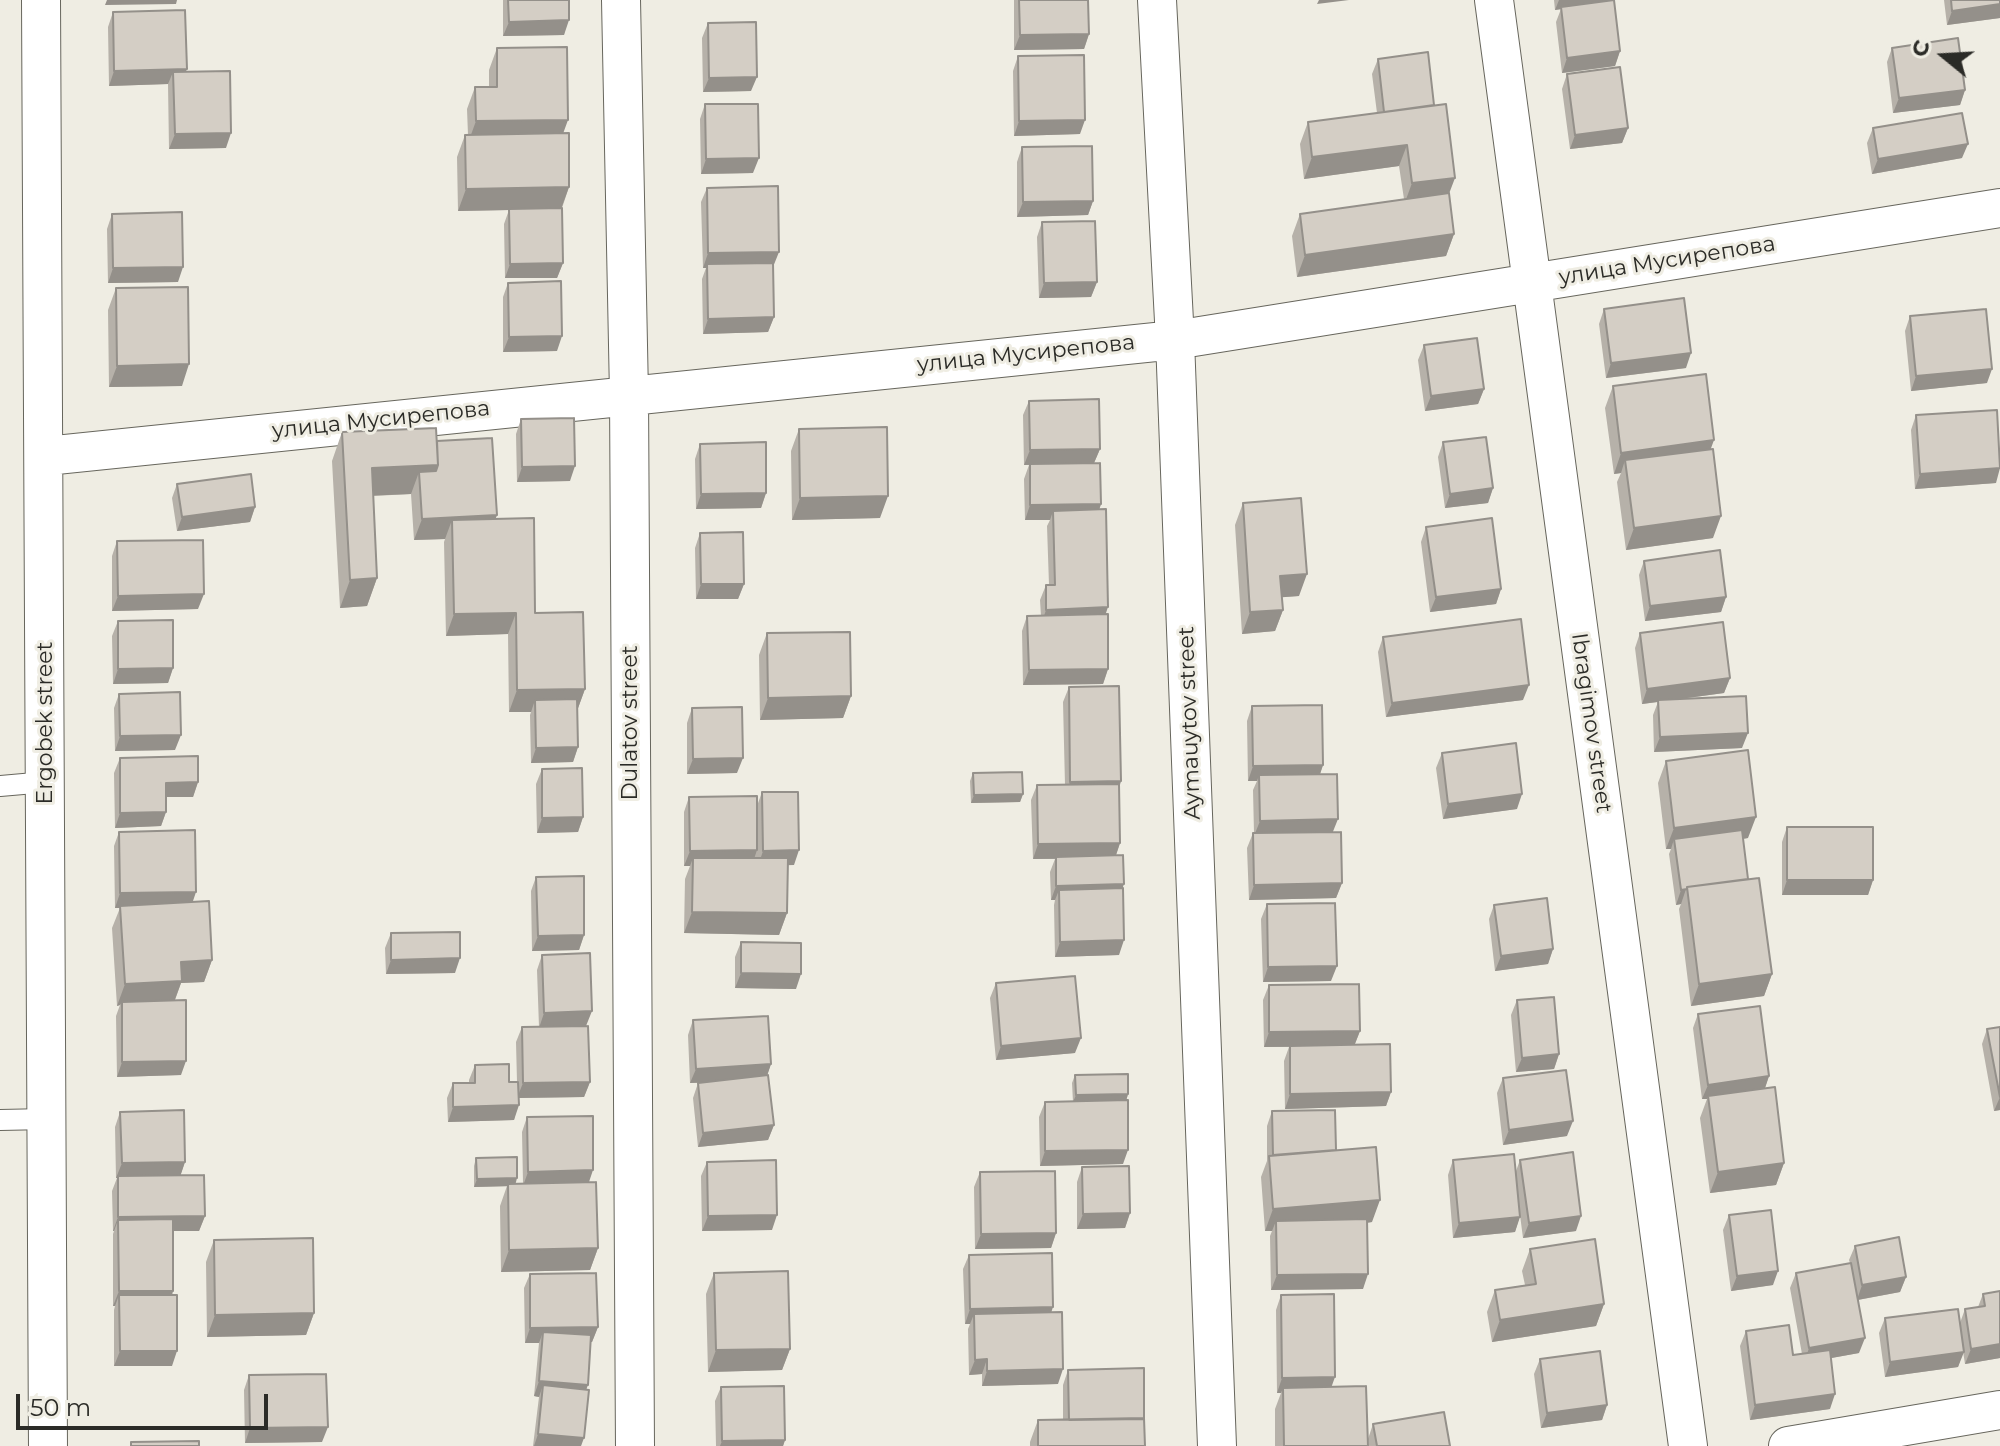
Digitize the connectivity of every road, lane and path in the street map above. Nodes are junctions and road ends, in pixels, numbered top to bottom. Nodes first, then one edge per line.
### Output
1 (41, 0) edge
2 (621, 0) edge
3 (1157, 0) edge
4 (1494, 0) edge
5 (2000, 208) edge
6 (1531, 283) junction
7 (1175, 340) junction
8 (629, 394) junction
9 (46, 456) junction
10 (46, 782) junction
11 (0, 786) edge
12 (47, 1119) junction
13 (0, 1120) edge
14 (2000, 1410) edge
15 (48, 1446) edge
16 (635, 1446) edge
17 (1217, 1446) edge
18 (1688, 1446) edge
19 (1788, 1446) edge

1 - 9 street, Ergobek street
2 - 8 street, Dulatov street
3 - 7 street, Aymauytov street
4 - 6 street, Ibragimov street
5 - 6 street, улица Мусирепова
6 - 7 street, улица Мусирепова
6 - 18 street, Ibragimov street
7 - 8 street, улица Мусирепова
7 - 17 street, Aymauytov street
8 - 9 street, улица Мусирепова
8 - 16 street, Dulatov street
9 - 10 street, Ergobek street
10 - 11 lane
10 - 12 street, Ergobek street
12 - 13 lane
12 - 15 street, Ergobek street
14 - 19 street

